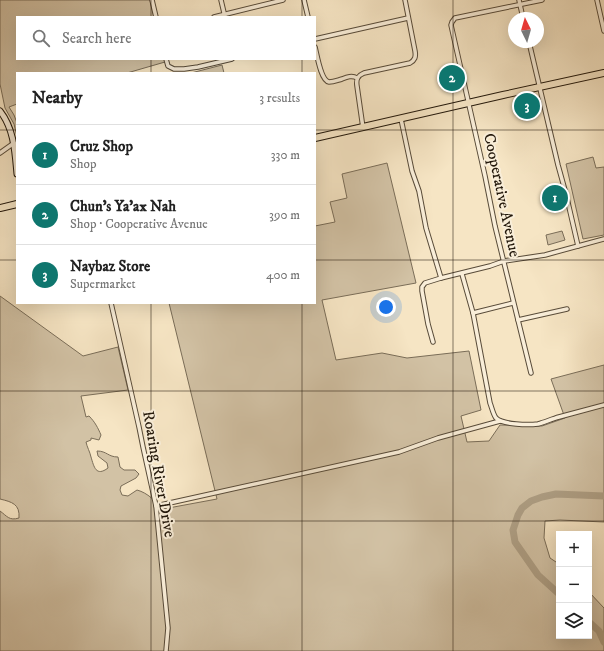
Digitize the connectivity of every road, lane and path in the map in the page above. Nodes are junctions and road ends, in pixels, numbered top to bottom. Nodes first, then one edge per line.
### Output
1 (152, 0) edge
2 (221, 0) edge
3 (283, 0) edge
4 (304, 0) edge
5 (405, 0) edge
6 (519, 0) edge
7 (542, 0) edge
8 (597, 0) edge
9 (520, 5) junction
10 (522, 12) edge
11 (156, 16) edge
12 (225, 16) edge
13 (308, 16) edge
14 (408, 18) junction
15 (604, 32) edge
16 (316, 39) edge
17 (530, 48) edge
18 (316, 51) edge
19 (166, 60) edge
20 (228, 60) edge
21 (604, 73) edge
22 (357, 78) junction
23 (540, 87) junction
24 (469, 104) junction
25 (0, 111) edge
26 (401, 119) junction
27 (363, 128) junction
28 (316, 138) edge
29 (14, 143) junction
30 (0, 153) edge
31 (16, 164) edge
32 (16, 204) edge
33 (0, 208) edge
34 (604, 239) edge
35 (578, 246) junction
36 (504, 261) junction
37 (462, 274) junction
38 (440, 278) junction
39 (514, 303) junction
40 (111, 304) edge
41 (567, 308) dead end
42 (473, 313) junction
43 (518, 320) junction
44 (433, 342) dead end
45 (531, 373) dead end
46 (604, 405) edge
47 (500, 421) junction
48 (156, 506) junction
49 (166, 651) edge

1 - 11 street
2 - 12 street
3 - 12 street
4 - 13 street
5 - 14 street
6 - 9 street
7 - 9 street
8 - 15 street
9 - 10 street
9 - 24 street, Cooperative Avenue
14 - 16 street
14 - 22 street
17 - 23 street
18 - 22 street
19 - 20 street
21 - 23 highway
22 - 27 street
23 - 24 highway
23 - 35 street
24 - 26 highway
24 - 36 street, Cooperative Avenue
25 - 29 street
26 - 27 highway
26 - 38 street
27 - 28 highway
29 - 30 street
29 - 31 street
32 - 33 highway
34 - 35 street
35 - 36 street
36 - 37 street
36 - 39 street, Cooperative Avenue
37 - 38 street
37 - 42 street
38 - 44 street
39 - 42 street
39 - 43 street, Cooperative Avenue
40 - 48 street, Roaring River Drive
41 - 43 street
42 - 47 street
43 - 45 street, Cooperative Avenue
46 - 47 street
47 - 48 street
48 - 49 street, Roaring River Drive

